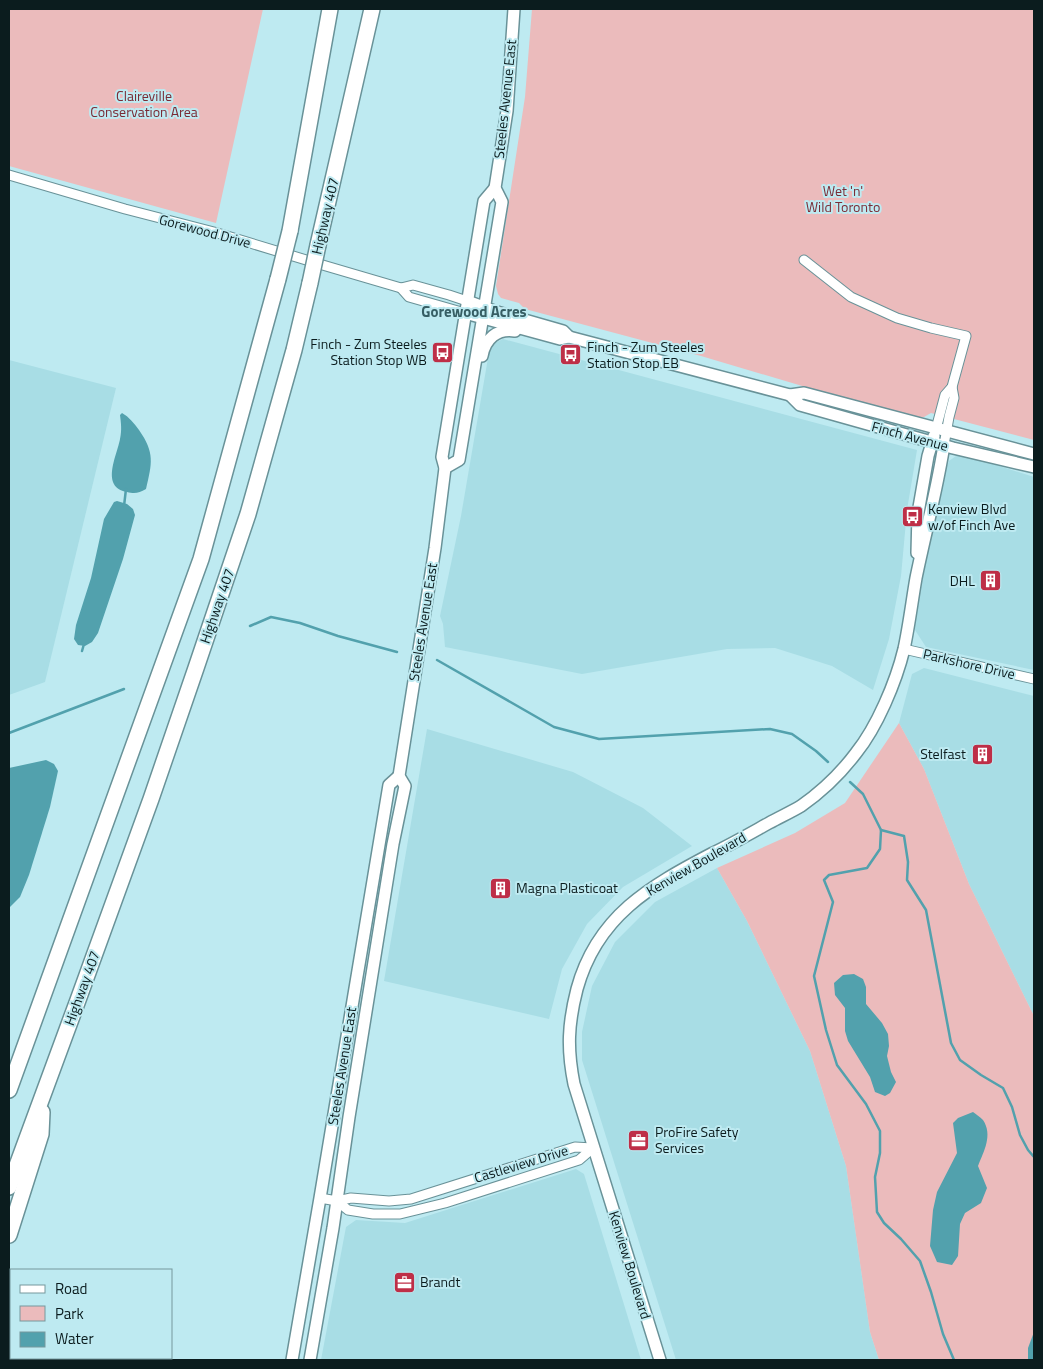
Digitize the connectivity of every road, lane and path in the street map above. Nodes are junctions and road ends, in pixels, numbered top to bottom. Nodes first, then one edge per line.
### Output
1 (330, 9) edge
2 (372, 9) edge
3 (514, 9) edge
4 (9, 175) edge
5 (495, 188) junction
6 (804, 260) dead end
7 (466, 307) junction
8 (484, 313) junction
9 (565, 338) junction
10 (472, 382) junction
11 (790, 395) junction
12 (941, 430) junction
13 (932, 442) junction
14 (944, 445) junction
15 (1034, 454) edge
16 (1034, 467) edge
17 (445, 468) junction
18 (917, 577) junction
19 (904, 649) junction
20 (1034, 679) edge
21 (399, 776) junction
22 (9, 1090) edge
23 (43, 1097) junction
24 (593, 1148) junction
25 (9, 1187) edge
26 (440, 1189) junction
27 (320, 1198) junction
28 (337, 1201) junction
29 (445, 1203) junction
30 (9, 1235) edge
31 (292, 1360) edge
32 (310, 1360) edge
33 (660, 1360) edge

1 - 22 highway, bridge
2 - 23 highway, Highway 407, bridge
3 - 5 main road, Steeles Avenue East
4 - 7 street, Gorewood Drive
5 - 7 main road, Steeles Avenue East
5 - 8 main road, Steeles Avenue East
6 - 12 street
7 - 8 main road, Finch Avenue
7 - 17 main road, Steeles Avenue East
8 - 9 main road, Finch Avenue
8 - 10 main road, Steeles Avenue East
9 - 10 main road
9 - 11 main road, Finch Avenue
10 - 17 main road, Steeles Avenue East
11 - 12 main road, Finch Avenue
11 - 13 main road, Finch Avenue
12 - 13 main road, Kenview Boulevard
12 - 14 street
12 - 15 main road, Finch Avenue
13 - 14 main road, Finch Avenue
13 - 18 main road, Kenview Boulevard
14 - 16 main road, Finch Avenue
14 - 18 main road, Kenview Boulevard
17 - 21 main road, Steeles Avenue East
18 - 19 main road, Kenview Boulevard
19 - 20 street, Parkshore Drive
19 - 24 main road, Kenview Boulevard
21 - 27 main road, Steeles Avenue East
21 - 28 main road, Steeles Avenue East
23 - 25 highway, Highway 407
23 - 30 highway
24 - 26 street, Castleview Drive
24 - 29 street, Castleview Drive
24 - 33 main road, Kenview Boulevard
26 - 28 street, Castleview Drive
26 - 29 street
27 - 28 street, Castleview Drive
27 - 31 main road, Steeles Avenue East
28 - 29 street, Castleview Drive
28 - 32 main road, Steeles Avenue East

